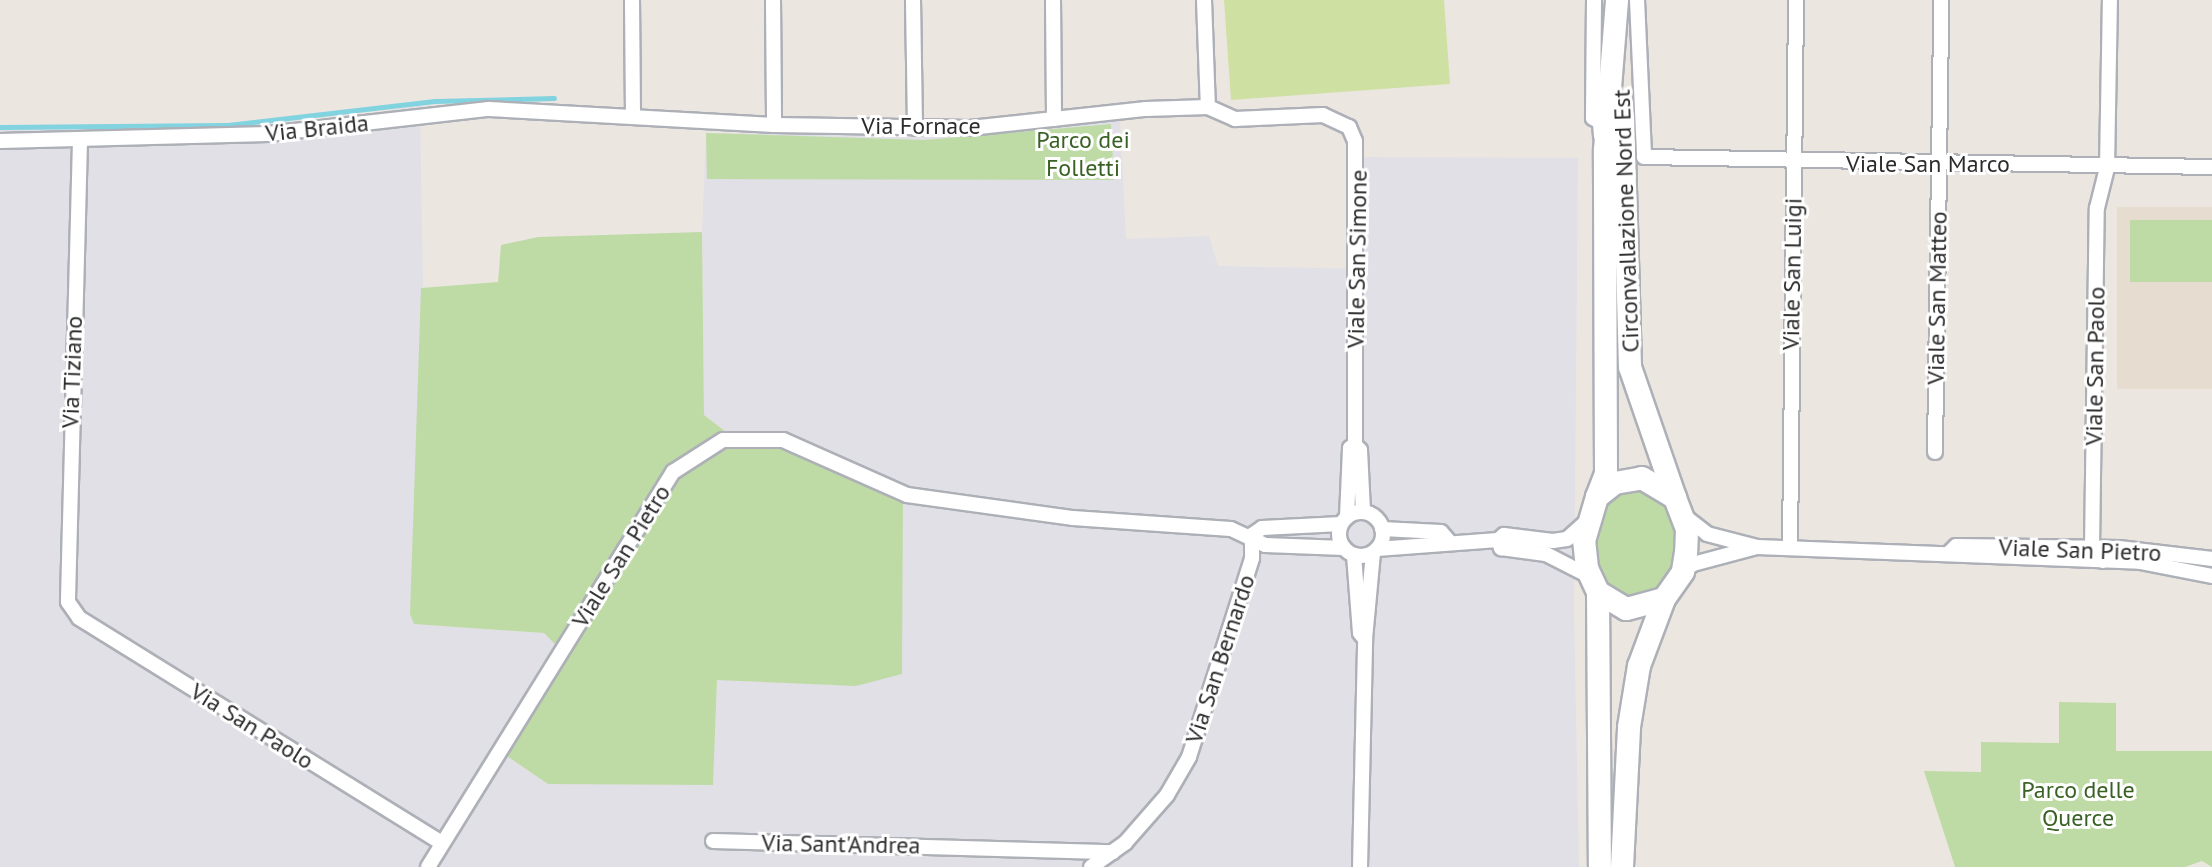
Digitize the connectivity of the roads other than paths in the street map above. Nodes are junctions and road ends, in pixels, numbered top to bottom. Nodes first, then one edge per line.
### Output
1 (632, 0) edge
2 (773, 0) edge
3 (913, 0) edge
4 (1053, 0) edge
5 (1204, 0) edge
6 (1594, 0) edge
7 (1617, 0) edge
8 (1637, 0) edge
9 (1796, 0) edge
10 (1941, 0) edge
11 (2110, 0) edge
12 (1208, 107) junction
13 (633, 116) junction
14 (1054, 119) junction
15 (774, 125) junction
16 (915, 128) junction
17 (0, 141) edge
18 (80, 141) junction
19 (1626, 153) junction
20 (1794, 163) junction
21 (1939, 164) junction
22 (2212, 167) edge
23 (2107, 168) junction
24 (1355, 445) junction
25 (1935, 452) dead end
26 (1597, 497) junction
27 (1679, 506) junction
28 (1363, 512) junction
29 (1344, 520) junction
30 (1587, 520) junction
31 (1382, 529) junction
32 (1252, 535) junction
33 (1448, 540) junction
34 (1498, 540) junction
35 (1757, 547) junction
36 (1790, 547) junction
37 (2092, 548) junction
38 (1375, 551) junction
39 (1349, 552) junction
40 (1950, 552) junction
41 (2212, 559) edge
42 (2041, 561) junction
43 (2103, 561) junction
44 (1683, 572) junction
45 (2212, 576) edge
46 (1593, 584) junction
47 (1664, 599) junction
48 (68, 602) joint
49 (1365, 639) junction
50 (713, 841) dead end
51 (442, 843) junction
52 (1113, 852) junction
53 (428, 867) edge
54 (1091, 867) edge
55 (1117, 867) edge
56 (1360, 867) edge
57 (1600, 867) edge
58 (1622, 867) edge

1 - 13 street
2 - 15 street
3 - 16 street
4 - 14 street
5 - 12 street
6 - 19 street
7 - 19 main road, Circonvallazione Nord Est
8 - 19 street
9 - 20 street, Viale San Luigi
10 - 21 street, Viale San Matteo
11 - 23 street, Viale San Paolo
12 - 14 street, Via Fornace
12 - 24 street, Viale San Simone
13 - 15 street, Via Fornace
13 - 18 street, Via Braida
14 - 16 street, Via Fornace
15 - 16 street, Via Fornace
17 - 18 street, Via Braida
18 - 48 street, Via Tiziano
19 - 20 street, Viale San Marco
19 - 26 main road, Circonvallazione Nord Est
19 - 27 main road, Circonvallazione Nord Est
20 - 21 street, Viale San Marco
20 - 36 street, Viale San Luigi
21 - 23 street, Viale San Marco
21 - 25 street, Viale San Matteo
22 - 23 street, Viale San Marco
23 - 37 street, Viale San Paolo
24 - 28 street, Viale San Simone
24 - 29 street, Viale San Simone
26 - 27 main road
26 - 30 main road
27 - 35 street
27 - 44 main road
28 - 29 street, Viale San Pietro
28 - 31 street
29 - 32 street, Viale San Pietro
29 - 39 street, Viale San Simone
30 - 34 street
30 - 46 main road
31 - 33 street
31 - 38 street
32 - 39 street, Viale San Pietro
32 - 51 street, Viale San Pietro
32 - 52 street, Via San Bernardo
33 - 34 street
33 - 38 street
34 - 46 street
35 - 36 street, Viale San Pietro
35 - 44 street
36 - 40 street, Viale San Pietro
37 - 40 street, Viale San Pietro
37 - 41 street, Viale San Pietro
37 - 42 street
37 - 43 street
38 - 39 street, Viale San Pietro
38 - 49 street
39 - 49 street, Viale San Simone
40 - 42 street, Viale San Pietro
42 - 43 street, Viale San Pietro
43 - 45 street, Viale San Pietro
44 - 47 main road
46 - 47 main road
46 - 57 main road
47 - 58 main road
48 - 51 street, Via San Paolo
49 - 56 street
50 - 52 street, Via Sant'Andrea
51 - 53 street, Viale San Pietro
52 - 54 street, Via San Bernardo
52 - 55 street

